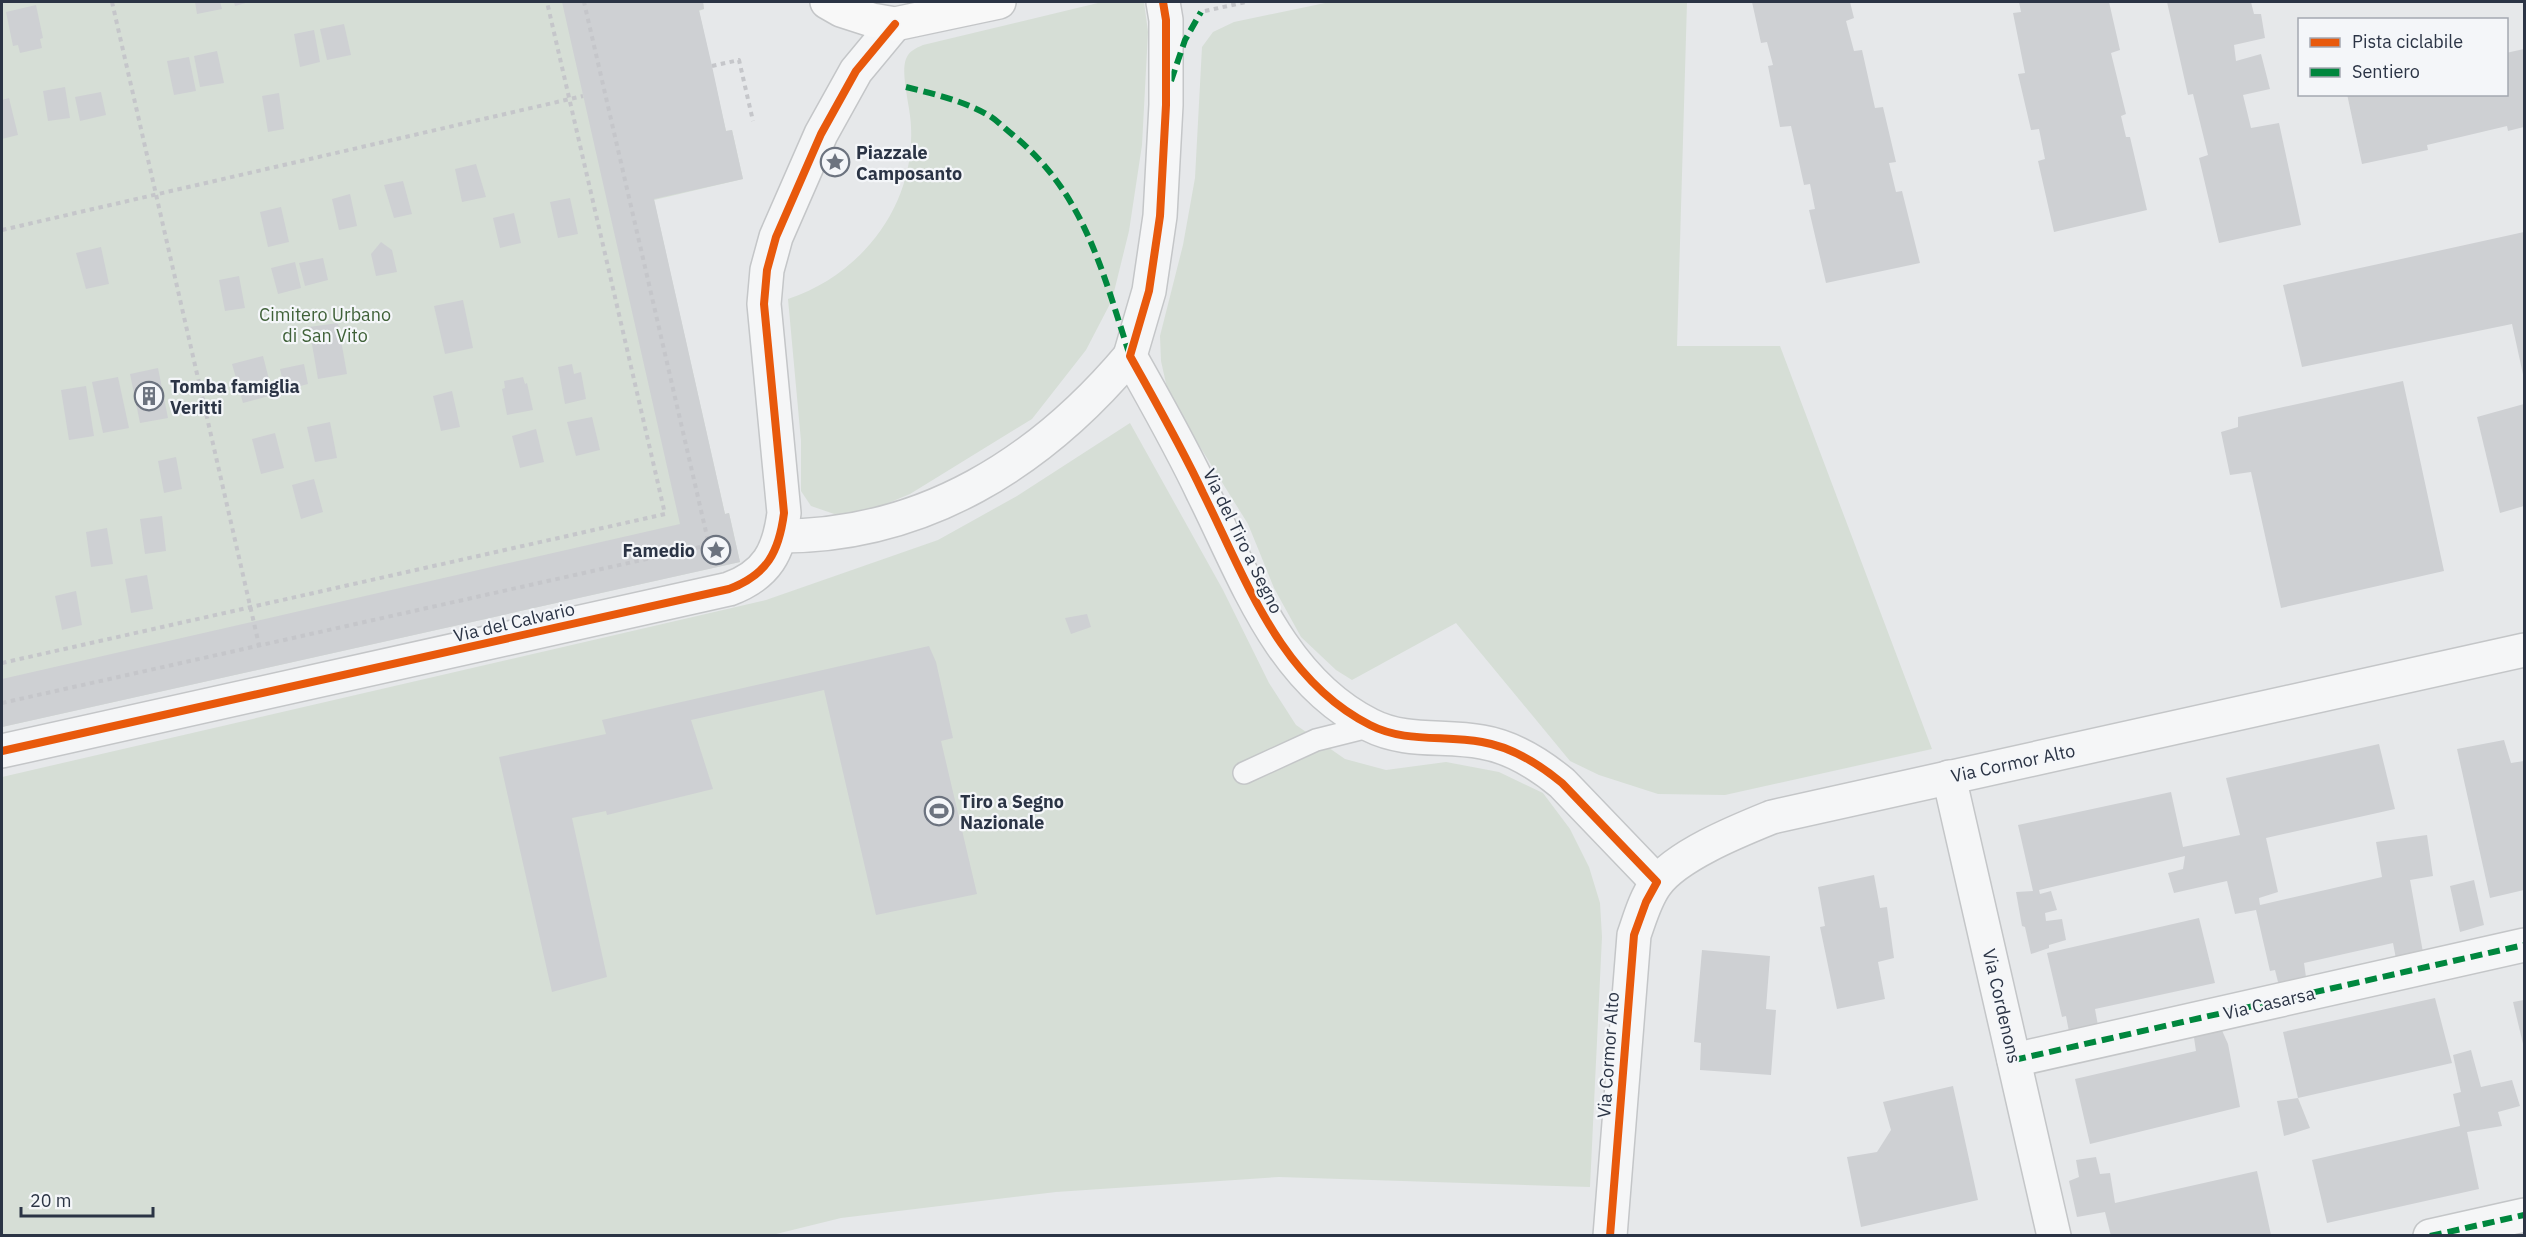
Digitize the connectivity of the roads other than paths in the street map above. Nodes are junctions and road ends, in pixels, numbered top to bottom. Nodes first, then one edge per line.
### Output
1 (827, 2) edge
2 (999, 2) edge
3 (1163, 2) edge
4 (895, 24) junction
5 (1130, 356) junction
6 (781, 536) junction
7 (2524, 650) edge
8 (1372, 726) junction
9 (2, 751) edge
10 (1244, 773) dead end
11 (1949, 777) junction
12 (1657, 882) junction
13 (2524, 945) edge
14 (2014, 1060) junction
15 (2524, 1215) edge
16 (1610, 1236) edge
17 (2054, 1236) edge
18 (2430, 1236) edge

1 - 4 street
2 - 4 street
3 - 5 street
4 - 6 street, Via del Calvario
5 - 6 street
5 - 8 street, Via del Tiro a Segno
6 - 9 street, Via del Calvario
7 - 11 street, Via Cormor Alto
8 - 10 lane
8 - 12 street, Via del Tiro a Segno
11 - 12 street, Via Cormor Alto
11 - 14 street, Via Cordenons
12 - 16 street, Via Cormor Alto
13 - 14 street, Via Casarsa
14 - 17 street, Via Cordenons
15 - 18 street

